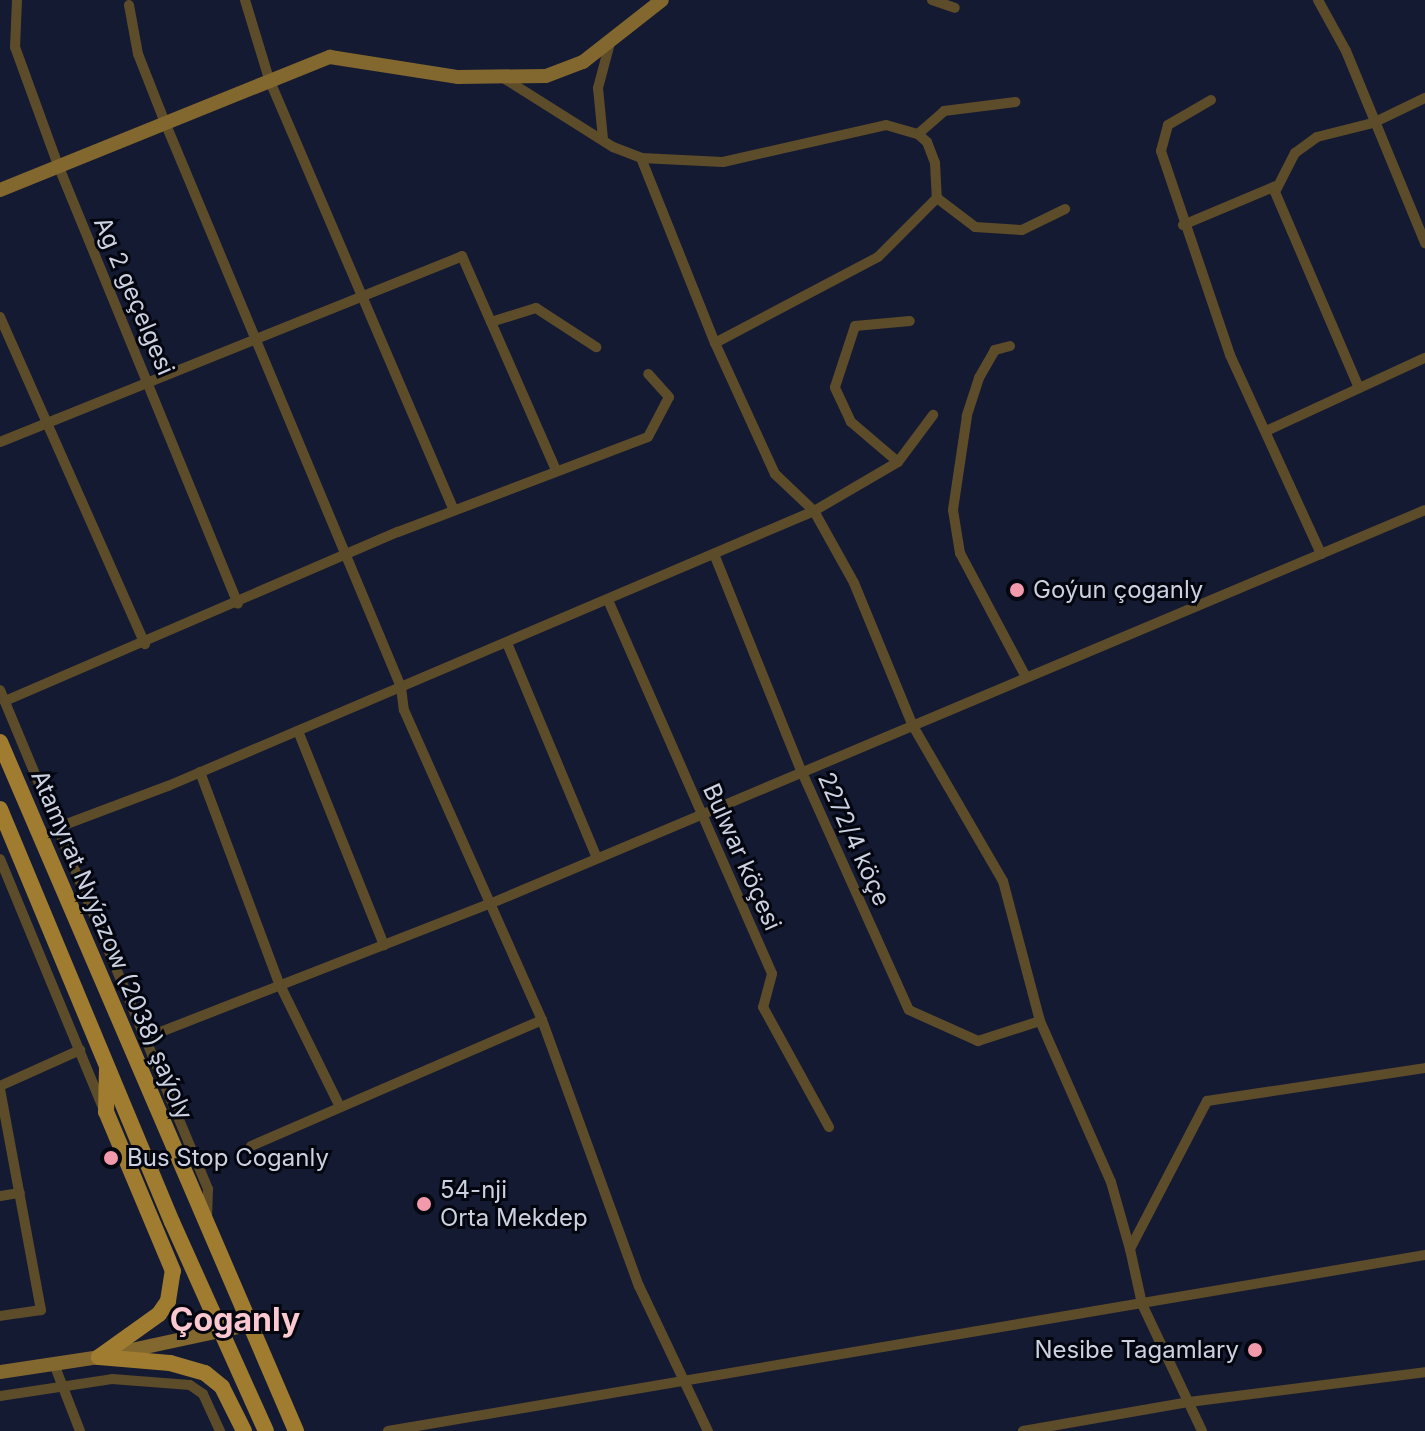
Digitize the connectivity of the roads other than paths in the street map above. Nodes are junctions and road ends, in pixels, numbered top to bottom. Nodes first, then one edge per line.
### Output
1 (17, 0) edge
2 (245, 0) edge
3 (662, 0) edge
4 (932, 0) edge
5 (1318, 0) edge
6 (129, 5) dead end
7 (955, 8) dead end
8 (610, 43) junction
9 (269, 79) junction
10 (505, 79) junction
11 (1425, 98) edge
12 (1211, 100) dead end
13 (1015, 102) dead end
14 (164, 120) junction
15 (1373, 123) junction
16 (918, 134) junction
17 (603, 139) junction
18 (641, 158) junction
19 (58, 165) junction
20 (1276, 186) junction
21 (0, 190) edge
22 (937, 198) junction
23 (1065, 209) dead end
24 (1183, 225) junction
25 (1425, 243) edge
26 (363, 296) junction
27 (0, 317) edge
28 (910, 321) dead end
29 (491, 322) junction
30 (254, 340) junction
31 (715, 343) junction
32 (1010, 346) dead end
33 (596, 347) dead end
34 (1425, 358) edge
35 (648, 374) dead end
36 (149, 382) junction
37 (1359, 388) junction
38 (933, 415) dead end
39 (44, 424) junction
40 (1266, 431) junction
41 (0, 442) edge
42 (898, 462) junction
43 (556, 470) junction
44 (454, 510) junction
45 (1425, 510) edge
46 (814, 511) junction
47 (714, 554) junction
48 (1321, 554) junction
49 (343, 557) junction
50 (608, 600) junction
51 (238, 603) junction
52 (507, 643) junction
53 (145, 644) junction
54 (1026, 677) junction
55 (401, 687) junction
56 (0, 690) edge
57 (5, 701) junction
58 (913, 726) junction
59 (298, 731) junction
60 (0, 742) edge
61 (801, 770) junction
62 (200, 772) junction
63 (0, 809) edge
64 (700, 813) junction
65 (56, 828) junction
66 (596, 856) junction
67 (0, 859) edge
68 (492, 903) junction
69 (384, 945) junction
70 (279, 983) junction
71 (542, 1020) junction
72 (1040, 1021) junction
73 (145, 1038) junction
74 (80, 1050) junction
75 (107, 1064) junction
76 (1425, 1068) edge
77 (0, 1088) edge
78 (340, 1107) junction
79 (106, 1112) junction
80 (829, 1127) dead end
81 (251, 1146) dead end
82 (20, 1193) junction
83 (0, 1196) edge
84 (141, 1197) junction
85 (172, 1222) junction
86 (205, 1227) junction
87 (1130, 1249) junction
88 (1425, 1255) edge
89 (1142, 1304) junction
90 (0, 1316) edge
91 (251, 1324) junction
92 (225, 1332) junction
93 (99, 1357) junction
94 (54, 1364) junction
95 (0, 1372) edge
96 (1425, 1372) edge
97 (683, 1379) junction
98 (61, 1385) junction
99 (0, 1396) edge
100 (1189, 1402) junction
101 (259, 1422) edge
102 (293, 1425) edge
103 (80, 1431) edge
104 (220, 1431) edge
105 (244, 1431) edge
106 (266, 1431) edge
107 (311, 1431) edge
108 (388, 1431) edge
109 (708, 1431) edge
110 (1023, 1431) edge
111 (1202, 1431) edge

1 - 19 street, Ag 2 geçelgesi
2 - 9 street
3 - 8 street
4 - 7 street
5 - 15 street
6 - 14 street
8 - 10 street
8 - 17 street
9 - 10 street
9 - 14 street
9 - 26 street
10 - 17 street
11 - 15 street
12 - 24 street
13 - 16 street
14 - 19 street
14 - 30 street
15 - 20 street
15 - 25 street
16 - 18 street
16 - 22 street
17 - 18 street
18 - 31 street
19 - 21 street
19 - 36 street, Ag 2 geçelgesi
20 - 24 street
20 - 37 street
22 - 23 street
22 - 31 street
24 - 40 street
26 - 29 street
26 - 30 street
26 - 44 street
27 - 39 street
28 - 42 street
29 - 33 street
29 - 43 street
30 - 36 street
30 - 49 street
31 - 46 street
32 - 54 street
34 - 37 street
35 - 43 street
36 - 39 street
36 - 51 street, Ag 2 geçelgesi
37 - 40 street
38 - 42 street
39 - 41 street
39 - 53 street
40 - 48 street
42 - 46 street
43 - 44 street
44 - 49 street
45 - 48 street
46 - 47 street
46 - 58 street
47 - 50 street
47 - 61 street, 2272/4 köçe
48 - 54 street
49 - 51 street
49 - 55 street
50 - 52 street
50 - 64 street, Bulwar köçesi
51 - 53 street
52 - 55 street
52 - 66 street
53 - 57 street
54 - 58 street
55 - 59 street
55 - 68 street
56 - 57 street
57 - 65 street
58 - 61 street
58 - 72 street
59 - 62 street
59 - 69 street
60 - 86 main road, Atamyrat Nyýazow (2038) şaýoly
61 - 64 street
61 - 72 street, 2272/4 köçe
62 - 65 street
62 - 70 street
63 - 75 main road, Atamyrat Nyýazow (2038) şaýoly
64 - 66 street
64 - 80 street, Bulwar köçesi
65 - 73 street
66 - 68 street
67 - 74 street
68 - 69 street
68 - 71 street
69 - 70 street
70 - 73 street
70 - 78 street
71 - 78 street
71 - 97 street
72 - 87 street
73 - 86 street
74 - 77 street
74 - 79 street
75 - 79 main road
75 - 85 main road, Atamyrat Nyýazow (2038) şaýoly
76 - 87 street
77 - 82 street
78 - 81 street
79 - 84 main road
82 - 83 street
82 - 90 street
84 - 85 main road
84 - 93 main road
85 - 92 main road, Atamyrat Nyýazow (2038) şaýoly
86 - 91 main road, Atamyrat Nyýazow (2038) şaýoly
87 - 89 street
88 - 89 street
89 - 97 street
89 - 100 street
91 - 92 street
91 - 102 main road, Atamyrat Nyýazow (2038) şaýoly
92 - 93 street
92 - 101 main road, Atamyrat Nyýazow (2038) şaýoly
93 - 94 street
93 - 105 main road
94 - 95 street
94 - 98 street
96 - 100 street
97 - 108 street
97 - 109 street
98 - 99 street
98 - 103 street
98 - 104 street
100 - 110 street
100 - 111 street
101 - 106 main road, Atamyrat Nyýazow (2038) şaýoly
102 - 107 main road

